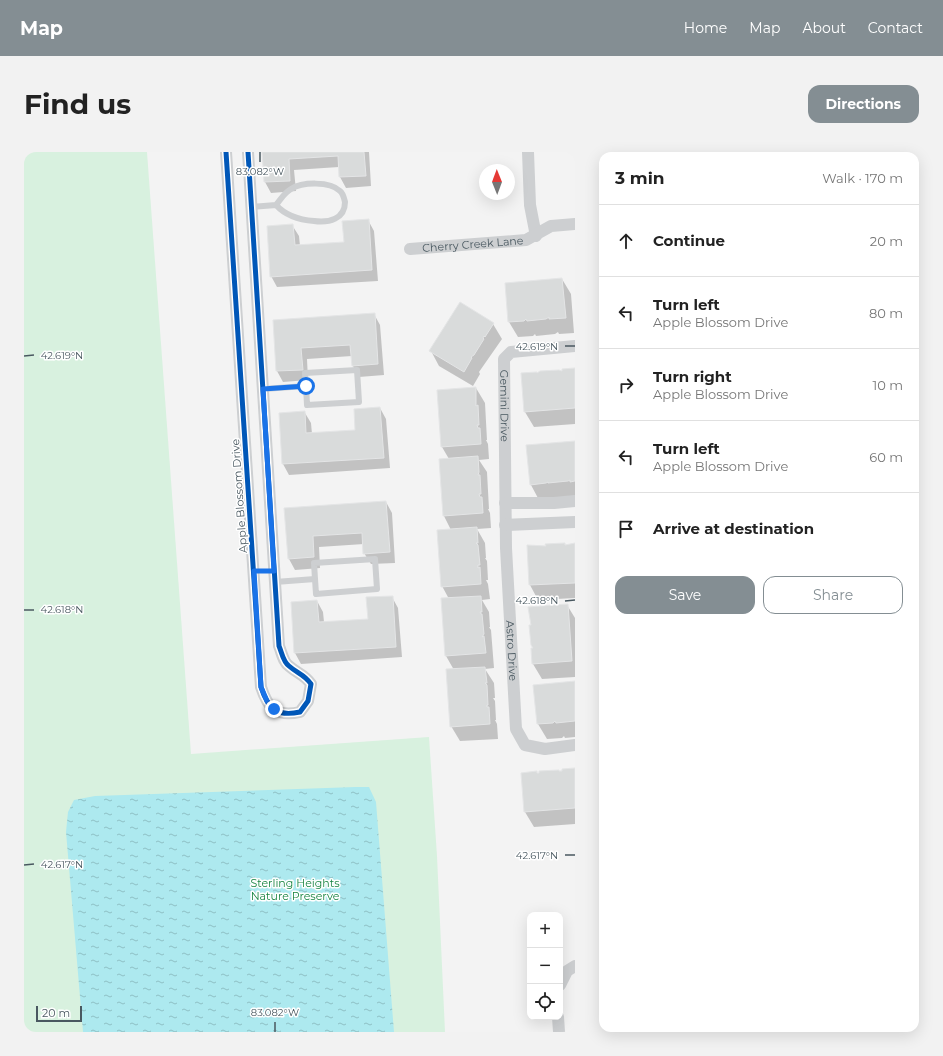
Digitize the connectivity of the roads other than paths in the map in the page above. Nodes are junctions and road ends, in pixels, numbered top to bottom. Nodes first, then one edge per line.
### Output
1 (226, 152) edge
2 (248, 152) edge
3 (528, 152) edge
4 (276, 205) junction
5 (251, 206) junction
6 (229, 208) junction
7 (575, 224) edge
8 (536, 236) junction
9 (410, 249) dead end
10 (256, 277) junction
11 (234, 278) junction
12 (575, 346) edge
13 (306, 386) junction
14 (263, 389) junction
15 (241, 390) junction
16 (268, 472) junction
17 (247, 473) junction
18 (575, 501) edge
19 (505, 503) junction
20 (575, 522) edge
21 (505, 525) junction
22 (254, 571) junction
23 (275, 576) junction
24 (315, 579) junction
25 (575, 745) edge
26 (571, 969) edge
27 (561, 984) edge
28 (558, 1020) edge
29 (559, 1032) edge

1 - 6 street, Apple Blossom Drive
2 - 5 street, Apple Blossom Drive
3 - 8 street, Cherry Creek Lane
4 - 4 lane
4 - 5 lane
5 - 6 street
5 - 10 street, Apple Blossom Drive
6 - 11 street, Apple Blossom Drive
7 - 8 street, Cherry Creek Lane
8 - 9 street, Cherry Creek Lane
10 - 11 street
10 - 14 street, Apple Blossom Drive
11 - 15 street, Apple Blossom Drive
12 - 19 street, Gemini Drive
13 - 13 lane
13 - 14 lane
14 - 15 street
14 - 16 street, Apple Blossom Drive
15 - 17 street, Apple Blossom Drive
16 - 17 street, Apple Blossom Drive
16 - 23 street, Apple Blossom Drive
17 - 22 street, Apple Blossom Drive
18 - 19 street
19 - 21 street, Astro Drive
20 - 21 street
21 - 25 street, Astro Drive
22 - 23 street
22 - 23 street, Apple Blossom Drive
23 - 24 lane
24 - 24 lane
26 - 27 street
28 - 29 street

